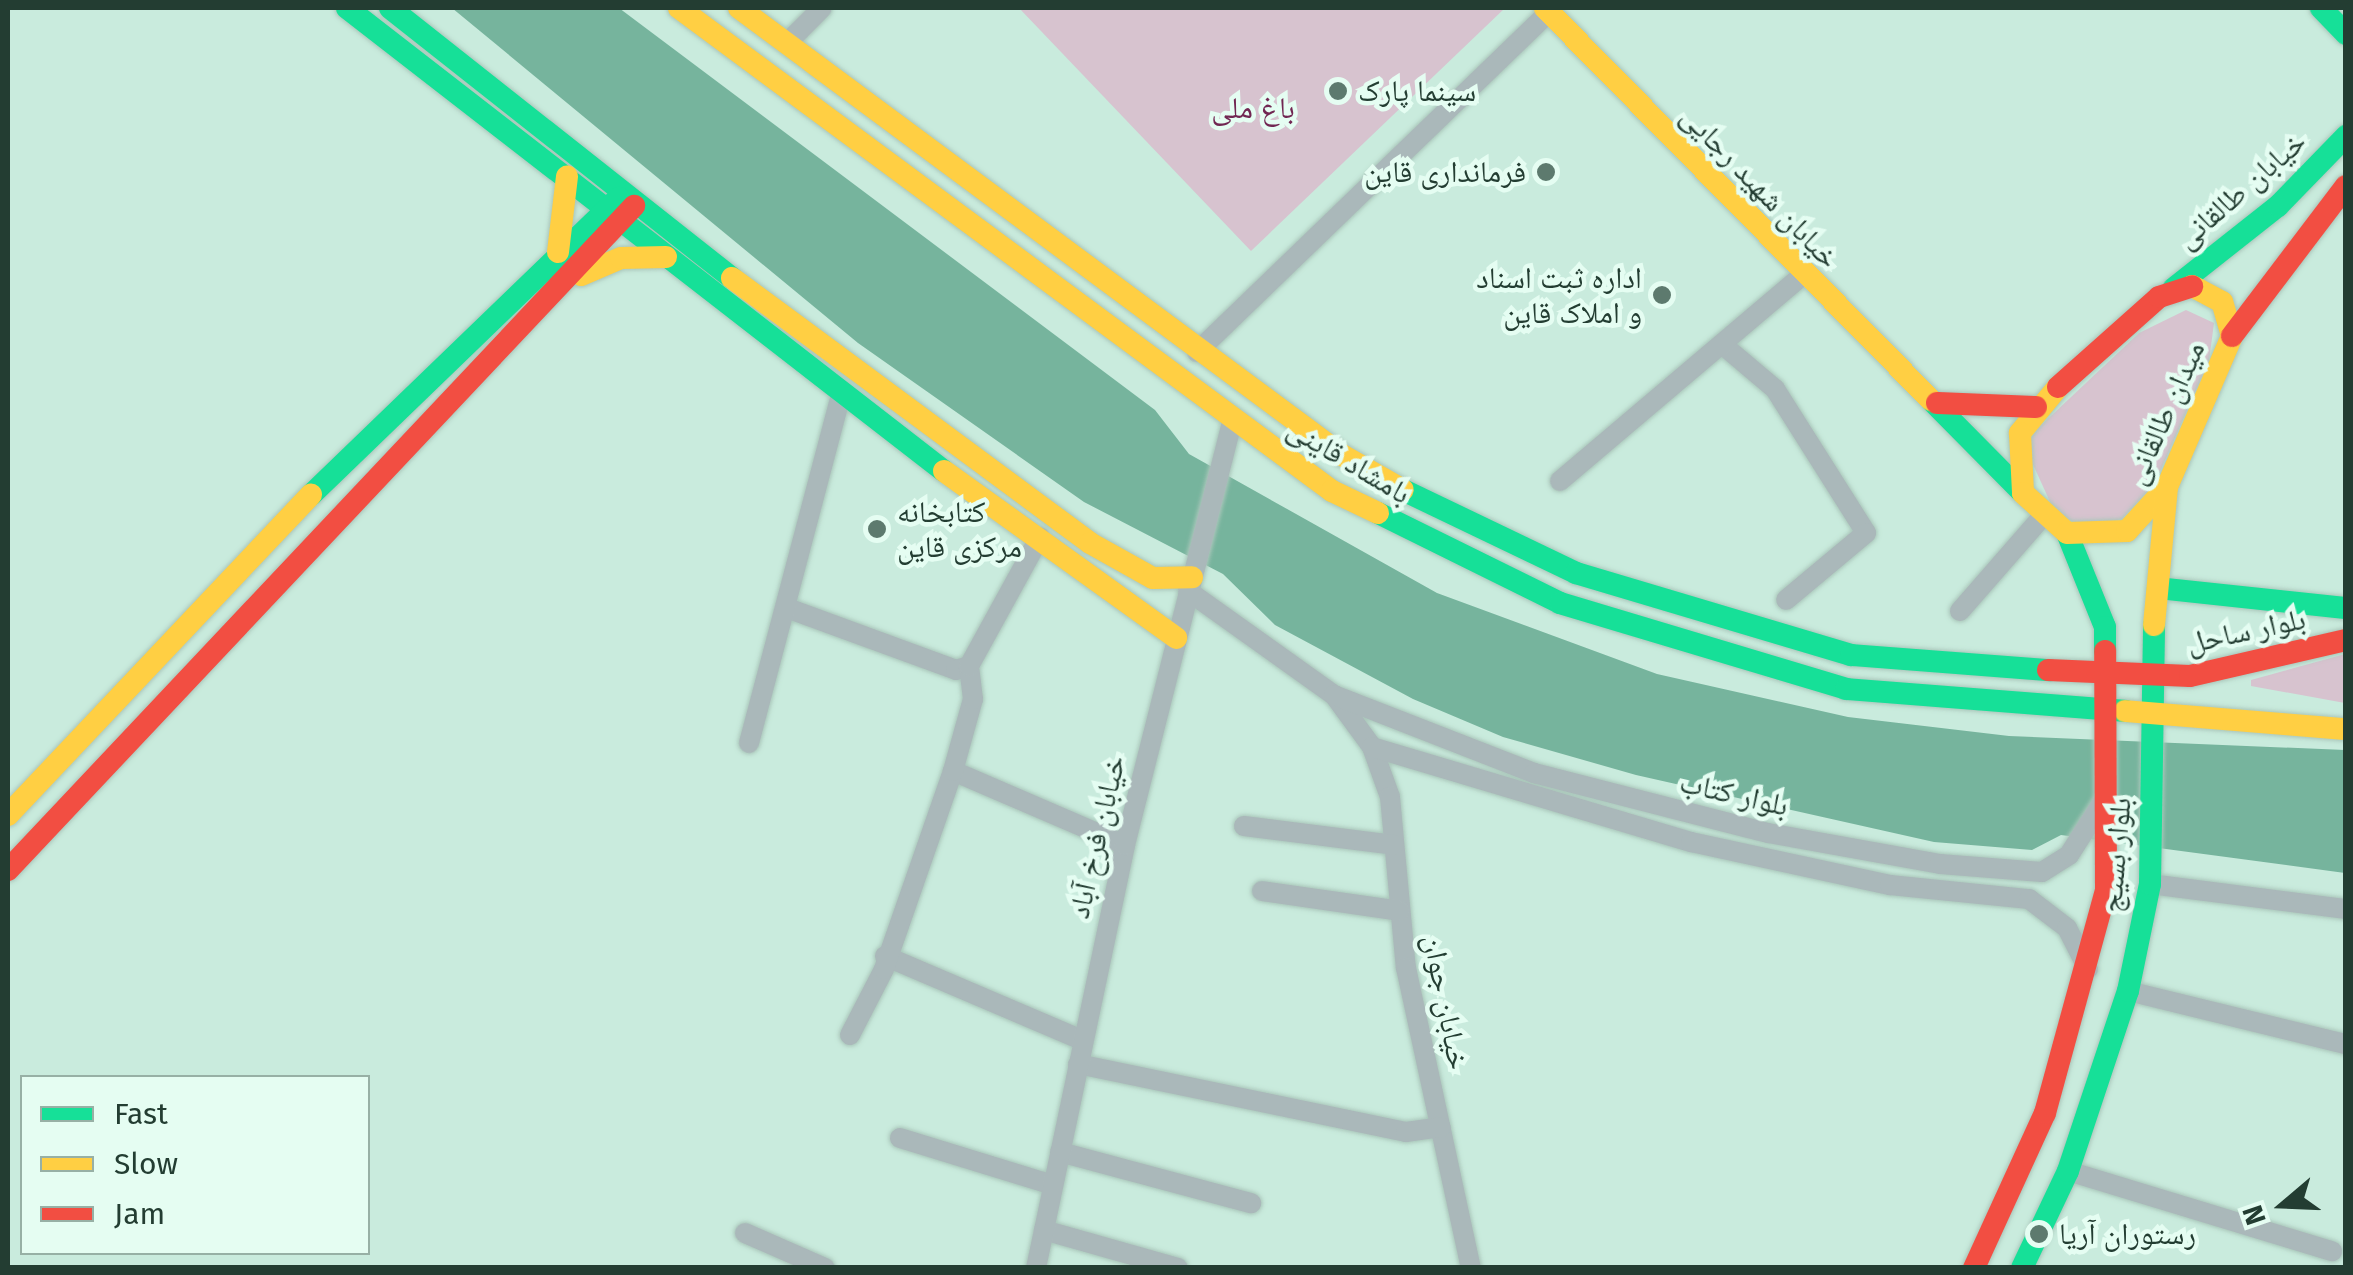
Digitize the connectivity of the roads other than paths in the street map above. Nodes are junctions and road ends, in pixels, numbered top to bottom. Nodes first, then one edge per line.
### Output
1 (347, 8) edge
2 (390, 8) edge
3 (680, 8) edge
4 (740, 8) edge
5 (822, 8) edge
6 (2321, 8) edge
7 (1547, 10) edge
8 (2346, 34) edge
9 (787, 42) junction
10 (2346, 136) edge
11 (567, 177) junction
12 (2346, 186) edge
13 (622, 206) junction
14 (558, 252) junction
15 (666, 257) junction
16 (1804, 275) junction
17 (574, 277) junction
18 (2174, 288) junction
19 (2232, 336) junction
20 (1723, 346) junction
21 (1198, 352) junction
22 (841, 396) junction
23 (1937, 403) junction
24 (2036, 407) junction
25 (1232, 423) junction
26 (1560, 481) dead end
27 (2167, 488) junction
28 (2023, 493) junction
29 (2041, 518) junction
30 (2067, 534) junction
31 (1040, 537) junction
32 (1190, 584) junction
33 (2158, 588) junction
34 (1786, 600) dead end
35 (787, 608) junction
36 (2346, 608) edge
37 (1960, 611) dead end
38 (1176, 638) junction
39 (2346, 640) edge
40 (1916, 665) junction
41 (969, 666) junction
42 (2102, 673) junction
43 (2157, 675) junction
44 (1334, 694) junction
45 (1911, 696) junction
46 (2101, 712) junction
47 (2155, 712) junction
48 (2346, 730) edge
49 (748, 743) dead end
50 (1372, 747) junction
51 (953, 770) junction
52 (2102, 802) junction
53 (8, 814) edge
54 (1244, 826) dead end
55 (1394, 844) junction
56 (1125, 845) junction
57 (8, 870) edge
58 (2018, 872) junction
59 (2150, 884) junction
60 (1262, 891) dead end
61 (2013, 896) junction
62 (2346, 909) edge
63 (1400, 911) junction
64 (885, 956) junction
65 (2089, 972) junction
66 (2128, 990) junction
67 (850, 1035) dead end
68 (1082, 1040) junction
69 (2346, 1044) edge
70 (1078, 1064) junction
71 (1441, 1127) junction
72 (900, 1138) dead end
73 (1060, 1152) junction
74 (2068, 1171) junction
75 (1054, 1185) junction
76 (1251, 1203) dead end
77 (1044, 1230) junction
78 (745, 1233) dead end
79 (2332, 1252) dead end
80 (824, 1268) edge
81 (1036, 1268) edge
82 (1178, 1268) edge
83 (1471, 1268) edge
84 (1974, 1268) edge
85 (2022, 1268) edge

1 - 11 main road
2 - 13 main road
3 - 25 main road, بامشاد قاینی
4 - 9 main road, بامشاد قاینی
5 - 9 street
6 - 8 main road
7 - 16 main road, خیابان شهید رجایی
7 - 21 street
9 - 21 main road, بامشاد قاینی
10 - 18 main road, خیابان طالقانی
11 - 13 main road
11 - 14 main road
12 - 19 main road
13 - 14 main road
13 - 15 main road
13 - 17 main road
13 - 32 main road
14 - 53 main road
15 - 17 main road
15 - 22 main road
16 - 20 street
16 - 23 main road, خیابان شهید رجایی
17 - 57 main road
18 - 19 main road, میدان طالقانی
18 - 24 main road, میدان طالقانی
19 - 27 main road, میدان طالقانی
20 - 26 street
20 - 34 street
21 - 40 main road, بامشاد قاینی
22 - 31 main road
22 - 35 street
23 - 24 main road
23 - 28 main road, خیابان شهید رجایی
24 - 28 main road
25 - 32 street, خیابان فرخ آباد
25 - 45 main road, بامشاد قاینی
27 - 30 main road, میدان طالقانی
27 - 33 main road, بلوار بسیج
28 - 29 main road
29 - 30 main road
29 - 37 street
30 - 42 main road, بلوار بسیج
31 - 38 main road
31 - 41 street
32 - 38 street, خیابان فرخ آباد
32 - 44 street
33 - 36 main road, بلوار ساحل
33 - 43 main road, بلوار بسیج
35 - 41 street
35 - 49 street
38 - 56 street, خیابان فرخ آباد
39 - 43 main road, بلوار ساحل
40 - 42 main road, بامشاد قاینی
40 - 45 main road
41 - 51 street
42 - 43 main road, بلوار ساحل
42 - 46 main road, بلوار بسیج
43 - 47 main road, بلوار بسیج
44 - 50 street
44 - 58 street, بلوار کتاب
45 - 46 main road, بامشاد قاینی
46 - 47 main road, بامشاد قاینی
46 - 52 main road, بلوار بسیج
47 - 48 main road
47 - 59 main road, بلوار بسیج
50 - 55 street, خیابان جوان
50 - 61 street, بلوار کتاب
51 - 56 street
51 - 64 street
52 - 58 street, بلوار کتاب
52 - 65 main road, بلوار بسیج
54 - 55 street
55 - 63 street, خیابان جوان
56 - 68 street, خیابان فرخ آباد
58 - 61 street
59 - 62 street
59 - 66 main road, بلوار بسیج
60 - 63 street
61 - 65 street, بلوار کتاب
63 - 71 street, خیابان جوان
64 - 67 street
64 - 68 street
65 - 84 main road, بلوار بسیج
66 - 69 street
66 - 74 main road, بلوار بسیج
68 - 70 street, خیابان فرخ آباد
70 - 71 street
70 - 73 street, خیابان فرخ آباد
71 - 83 street, خیابان جوان
72 - 75 street
73 - 75 street, خیابان فرخ آباد
73 - 76 street
74 - 79 street
74 - 85 main road, بلوار بسیج
75 - 77 street, خیابان فرخ آباد
77 - 81 street, خیابان فرخ آباد
77 - 82 street
78 - 80 street

